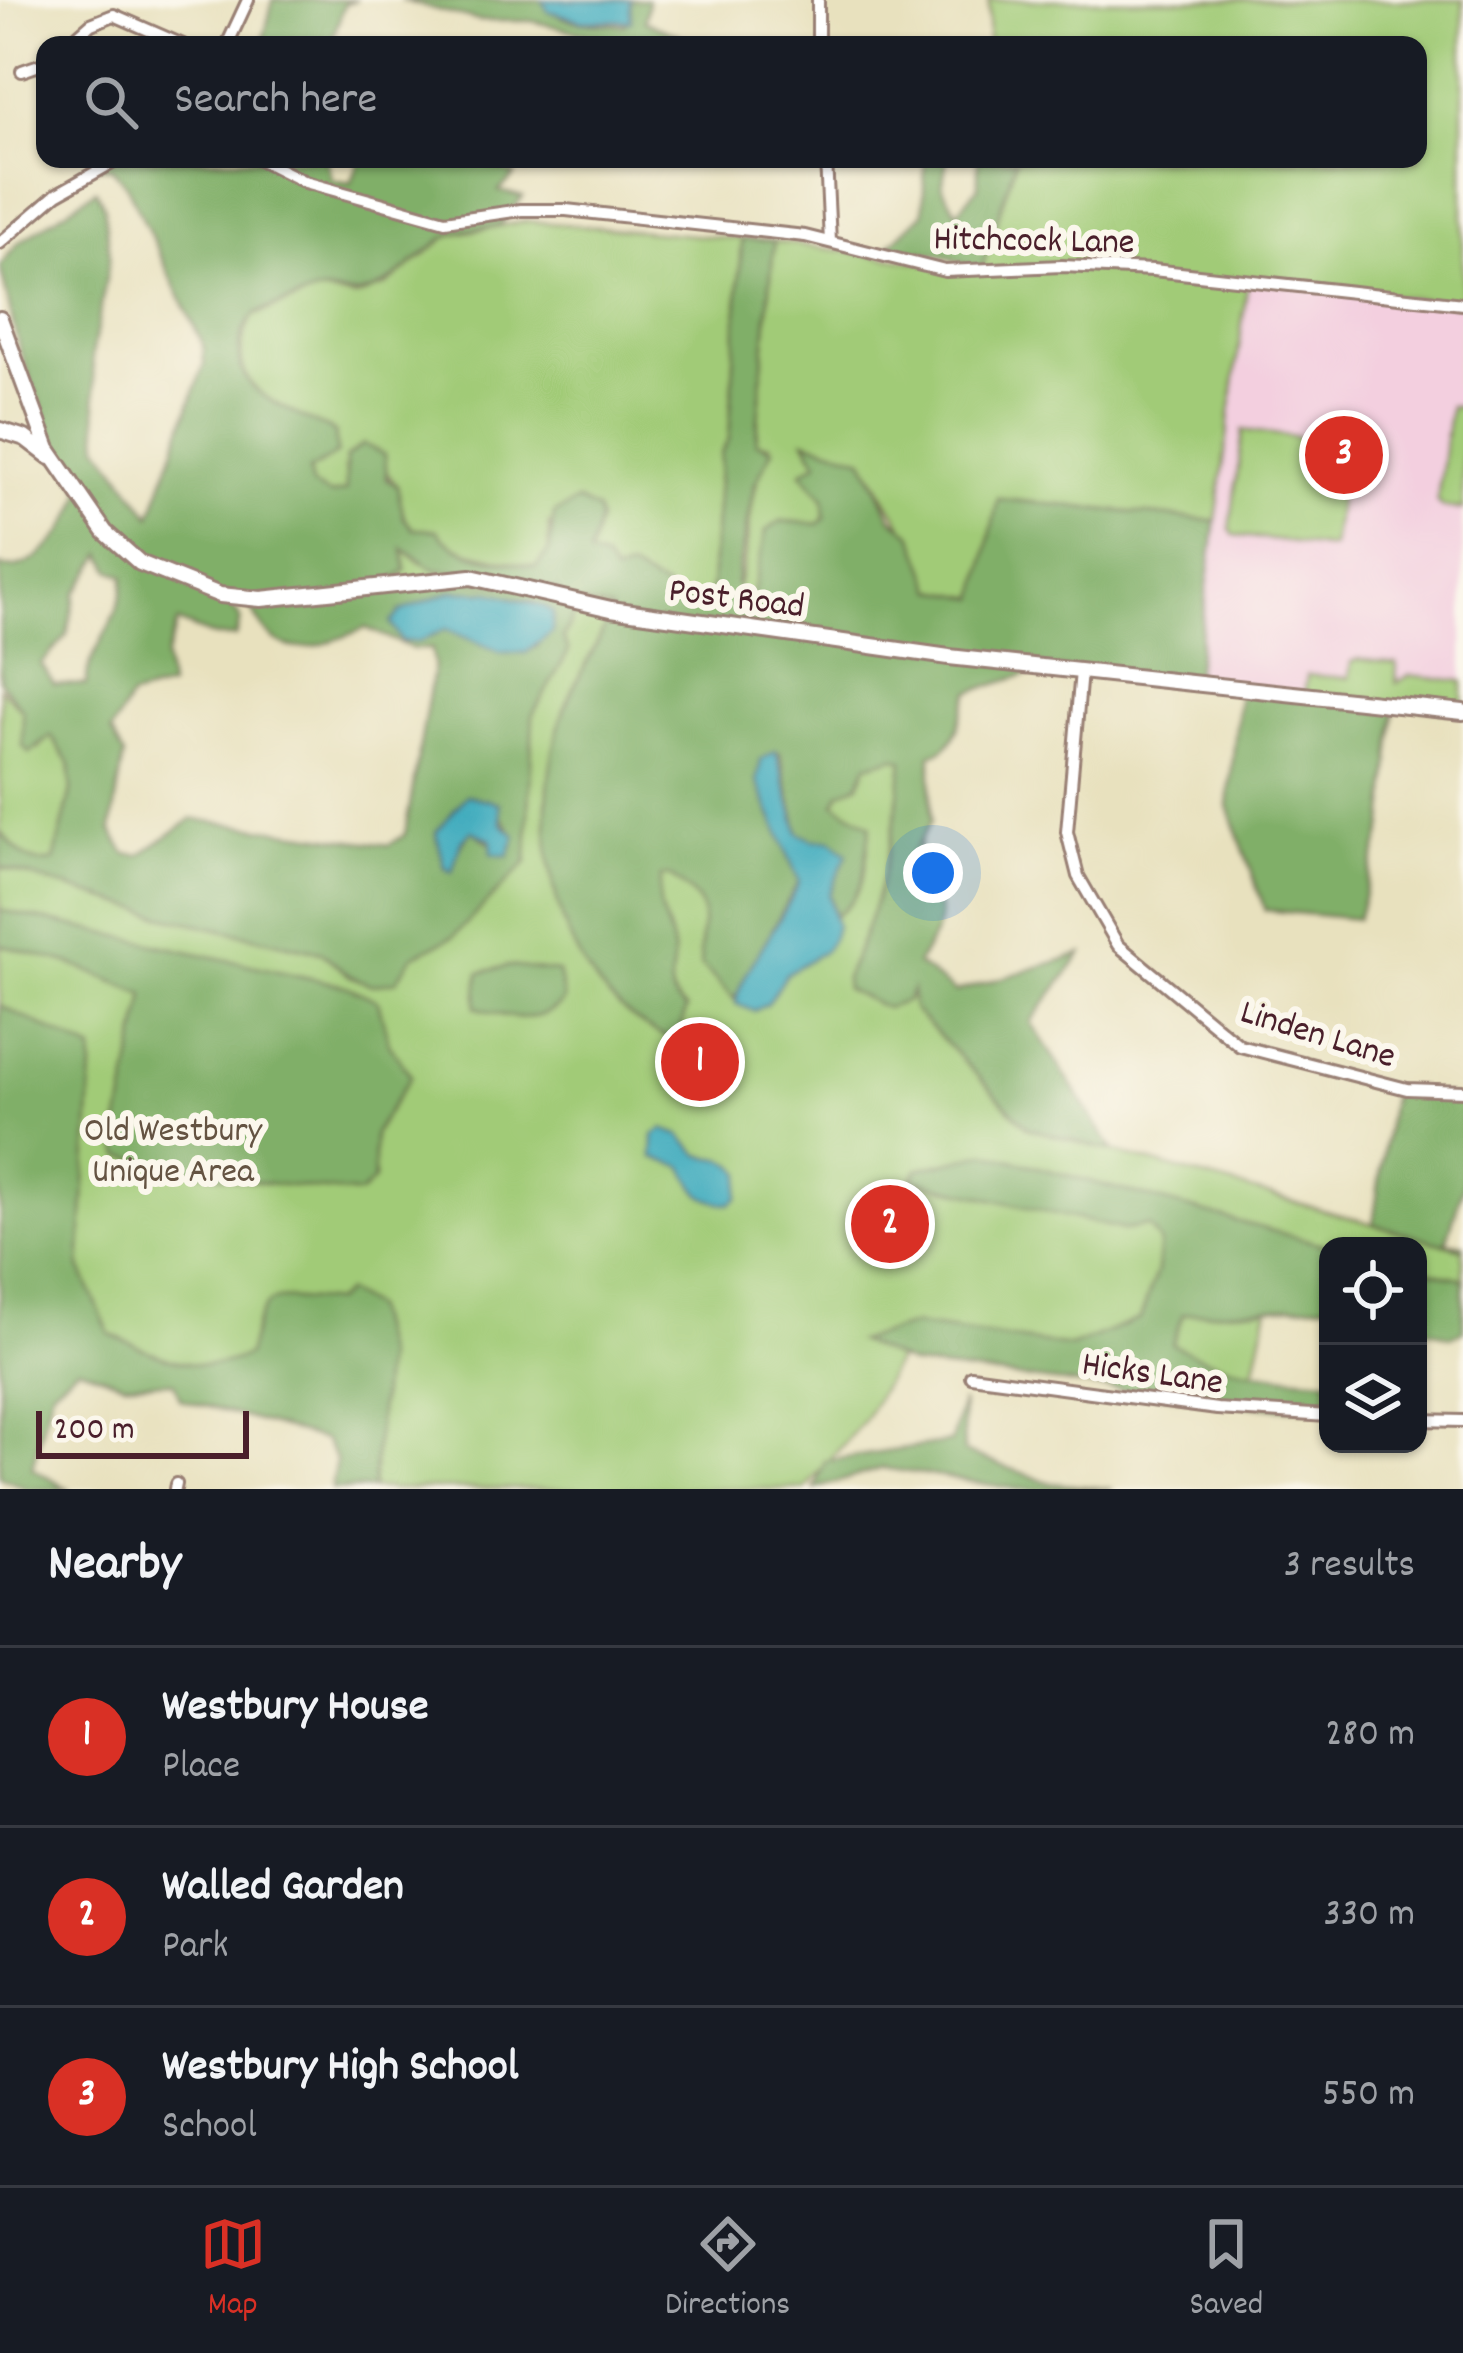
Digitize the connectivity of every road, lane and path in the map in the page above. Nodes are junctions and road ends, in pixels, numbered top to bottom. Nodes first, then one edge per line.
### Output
1 (248, 0) edge
2 (818, 0) edge
3 (77, 36) edge
4 (162, 36) edge
5 (231, 36) edge
6 (818, 36) edge
7 (36, 66) edge
8 (22, 71) dead end
9 (103, 168) edge
10 (277, 168) edge
11 (826, 168) edge
12 (830, 242) junction
13 (0, 243) edge
14 (1463, 304) edge
15 (0, 319) edge
16 (38, 424) junction
17 (0, 430) edge
18 (26, 438) junction
19 (57, 466) junction
20 (1081, 671) junction
21 (1463, 712) edge
22 (1463, 1091) edge
23 (971, 1376) dead end
24 (1319, 1415) edge
25 (1427, 1420) edge
26 (1463, 1421) edge

1 - 5 street
2 - 6 street
3 - 4 street
7 - 8 street
9 - 13 street
10 - 12 street, Hitchcock Lane
11 - 12 street
12 - 14 street, Hitchcock Lane
15 - 16 main road, Post Road
16 - 18 main road
16 - 19 main road, Post Road
17 - 18 main road, Post Road
18 - 19 main road, Post Road
19 - 20 main road, Post Road
20 - 21 main road, Post Road
20 - 22 street, Linden Lane
23 - 24 street, Hicks Lane
25 - 26 street

